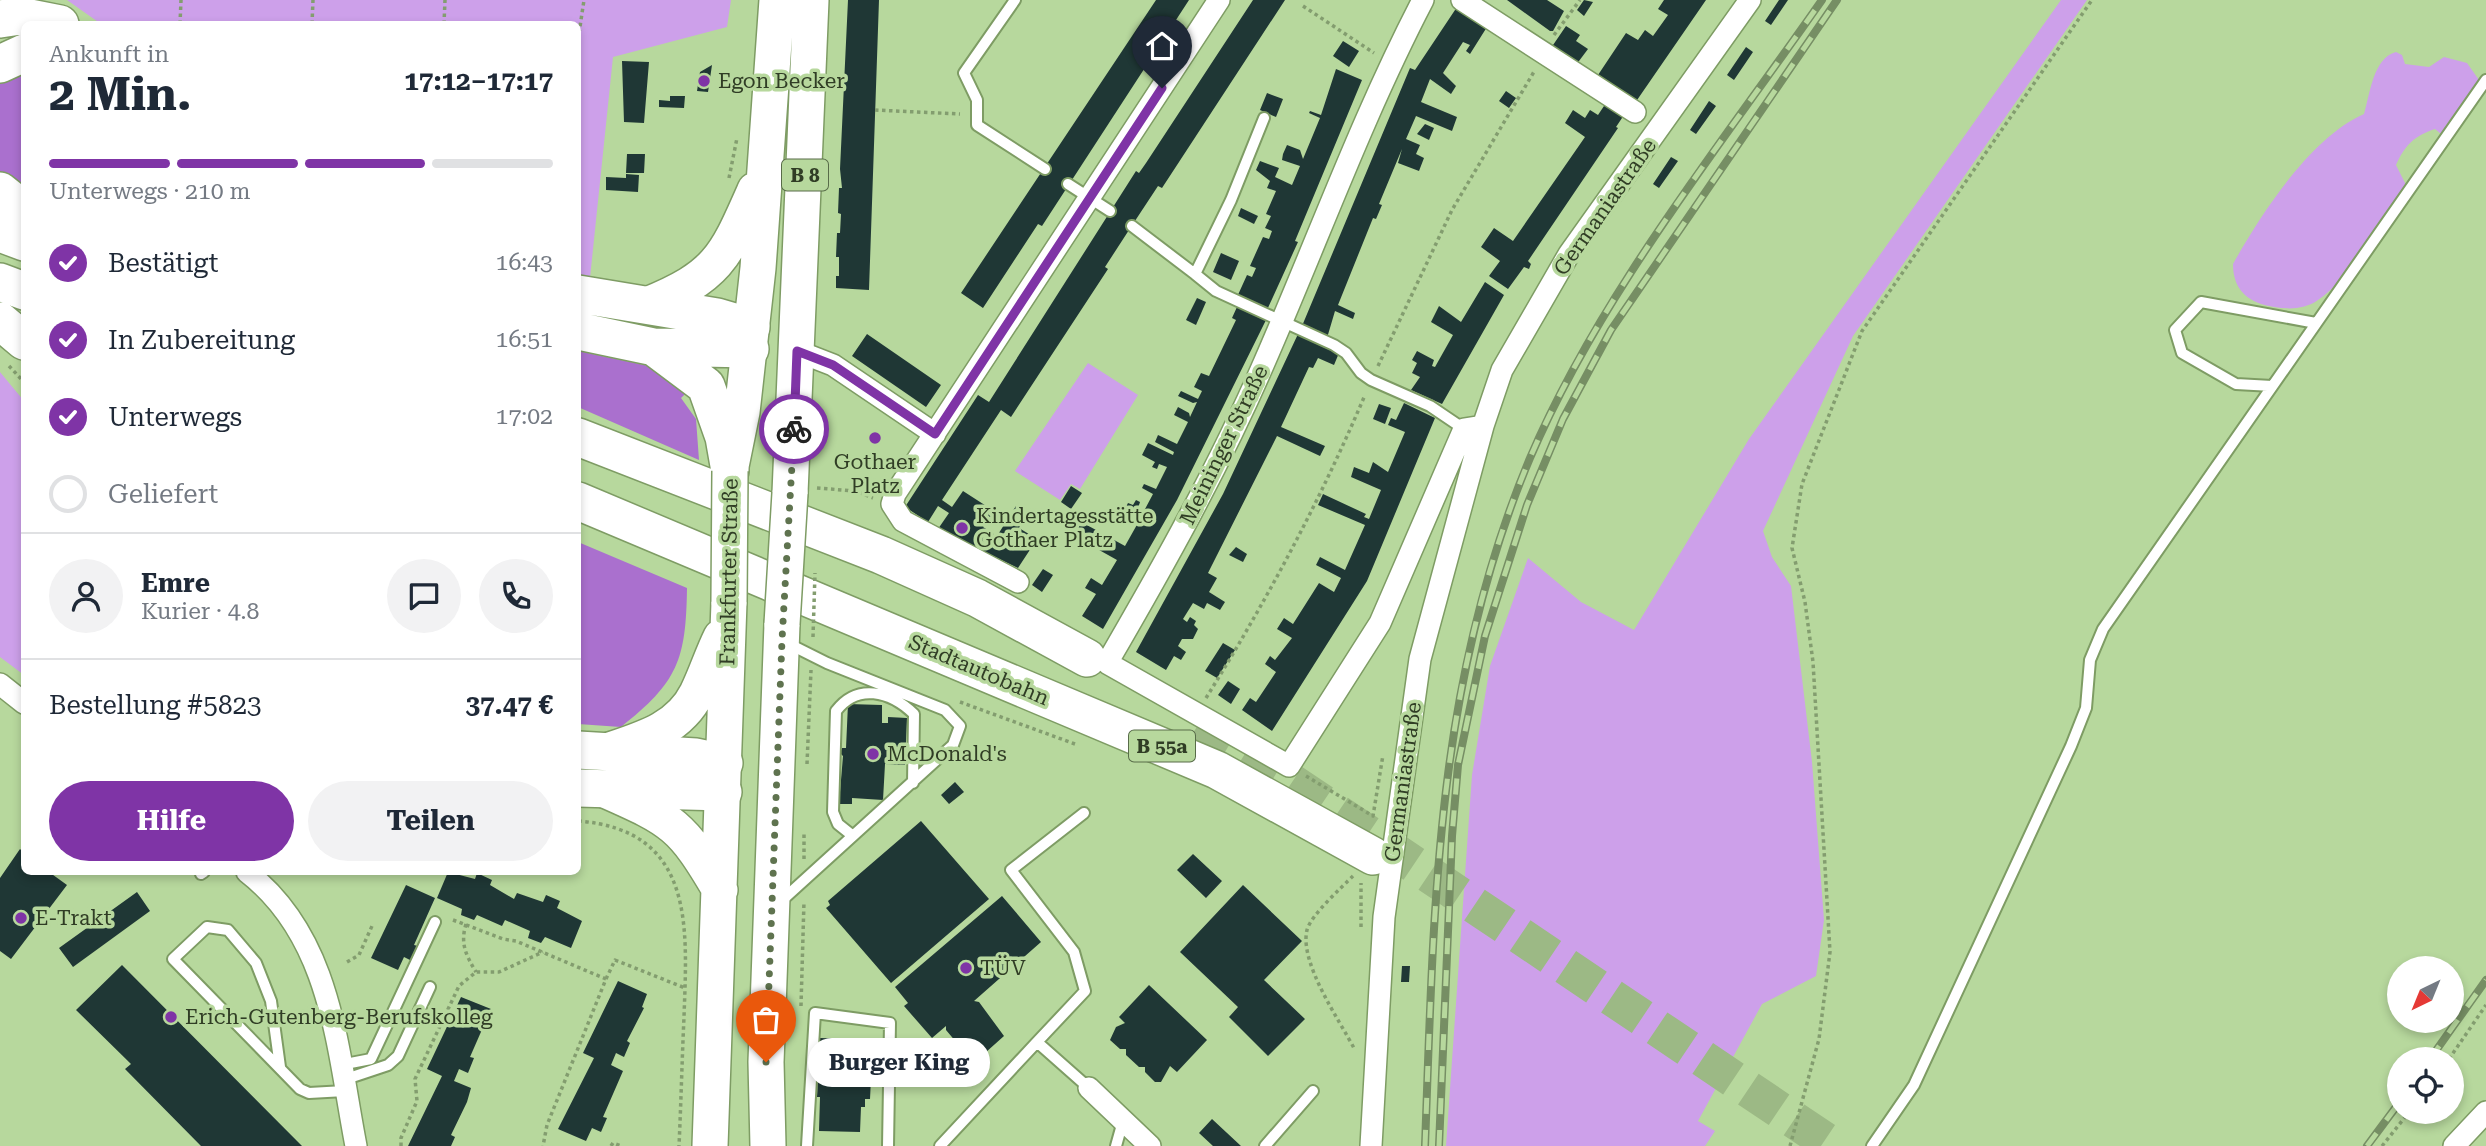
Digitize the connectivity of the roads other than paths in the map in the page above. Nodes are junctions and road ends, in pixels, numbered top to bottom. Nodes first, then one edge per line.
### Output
1 (777, 0) edge
2 (811, 0) edge
3 (1015, 0) edge
4 (1219, 0) edge
5 (1423, 0) edge
6 (1462, 0) edge
7 (1750, 0) edge
8 (0, 19) edge
9 (45, 21) edge
10 (21, 55) edge
11 (0, 64) edge
12 (2486, 80) edge
13 (1635, 112) dead end
14 (1264, 118) dead end
15 (1045, 169) dead end
16 (763, 170) junction
17 (1068, 184) dead end
18 (0, 191) edge
19 (1091, 199) junction
20 (21, 208) edge
21 (1110, 211) dead end
22 (1132, 226) dead end
23 (0, 233) edge
24 (21, 241) edge
25 (1195, 275) junction
26 (0, 282) edge
27 (21, 289) edge
28 (581, 294) edge
29 (647, 305) junction
30 (0, 321) edge
31 (1282, 321) junction
32 (2316, 323) junction
33 (581, 332) edge
34 (751, 338) junction
35 (654, 347) junction
36 (797, 351) junction
37 (15, 352) edge
38 (2272, 386) junction
39 (1474, 428) junction
40 (935, 434) junction
41 (581, 437) edge
42 (730, 471) junction
43 (581, 503) edge
44 (1018, 582) dead end
45 (730, 610) junction
46 (797, 639) junction
47 (1087, 658) dead end
48 (0, 684) edge
49 (727, 694) junction
50 (780, 698) junction
51 (21, 701) edge
52 (1306, 740) joint
53 (778, 745) junction
54 (591, 751) edge
55 (732, 780) junction
56 (913, 783) junction
57 (591, 789) edge
58 (1084, 813) dead end
59 (789, 826) junction
60 (853, 836) junction
61 (1365, 864) road end
62 (251, 875) edge
63 (720, 890) junction
64 (772, 909) junction
65 (435, 922) dead end
66 (430, 987) dead end
67 (1037, 1042) junction
68 (280, 1067) junction
69 (343, 1079) junction
70 (1089, 1088) joint
71 (1313, 1091) dead end
72 (2486, 1112) edge
73 (1123, 1121) junction
74 (356, 1146) edge
75 (710, 1146) edge
76 (768, 1146) edge
77 (807, 1146) edge
78 (888, 1146) edge
79 (940, 1146) edge
80 (1116, 1146) edge
81 (1150, 1146) edge
82 (1265, 1146) edge
83 (1371, 1146) edge
84 (1872, 1146) edge
85 (2454, 1146) edge

1 - 16 main road, Frankfurter Straße / B 8
2 - 36 main road, B 8
3 - 15 lane
4 - 19 street
5 - 31 street, Meininger Straße
6 - 13 street
7 - 39 street, Germaniastraße
8 - 9 highway
10 - 11 highway
12 - 32 lane
14 - 25 lane
16 - 29 main road
16 - 34 main road, Frankfurter Straße / B 8
17 - 19 lane
18 - 20 highway
19 - 21 lane
19 - 40 street
22 - 25 lane
23 - 24 highway
25 - 31 lane
26 - 27 highway
28 - 29 highway
29 - 34 highway
30 - 37 highway
31 - 39 lane
31 - 52 street, Meininger Straße
32 - 38 lane
32 - 38 lane
33 - 35 highway
34 - 35 highway
34 - 36 main road
34 - 42 main road, Frankfurter Straße / B 8
35 - 42 highway
36 - 40 street
36 - 46 main road, B 8, bridge
38 - 84 lane
39 - 52 street, Germaniastraße
39 - 83 street, Germaniastraße
40 - 44 street
41 - 47 highway
42 - 45 main road, Frankfurter Straße / B 8, bridge
43 - 61 highway, Stadtautobahn / B 55a
45 - 49 main road, Frankfurter Straße / B 8
45 - 54 main road
46 - 50 main road, B 8
46 - 56 lane
48 - 51 street
49 - 50 main road
49 - 55 main road, Frankfurter Straße / B 8
50 - 53 main road, B 8
53 - 55 main road
53 - 59 main road, B 8
54 - 55 highway
55 - 57 highway
55 - 59 main road
55 - 63 main road, Frankfurter Straße / B 8
56 - 60 lane
56 - 60 lane
57 - 63 main road
58 - 67 lane
59 - 64 main road, B 8
60 - 64 lane
62 - 69 street
63 - 75 main road, Frankfurter Straße / B 8
64 - 76 main road, B 8
65 - 69 lane
66 - 69 lane
67 - 70 lane
67 - 79 lane
68 - 68 lane
68 - 69 lane
69 - 74 street
70 - 73 street
71 - 82 lane
72 - 85 street
73 - 80 lane
73 - 81 street
77 - 78 lane

